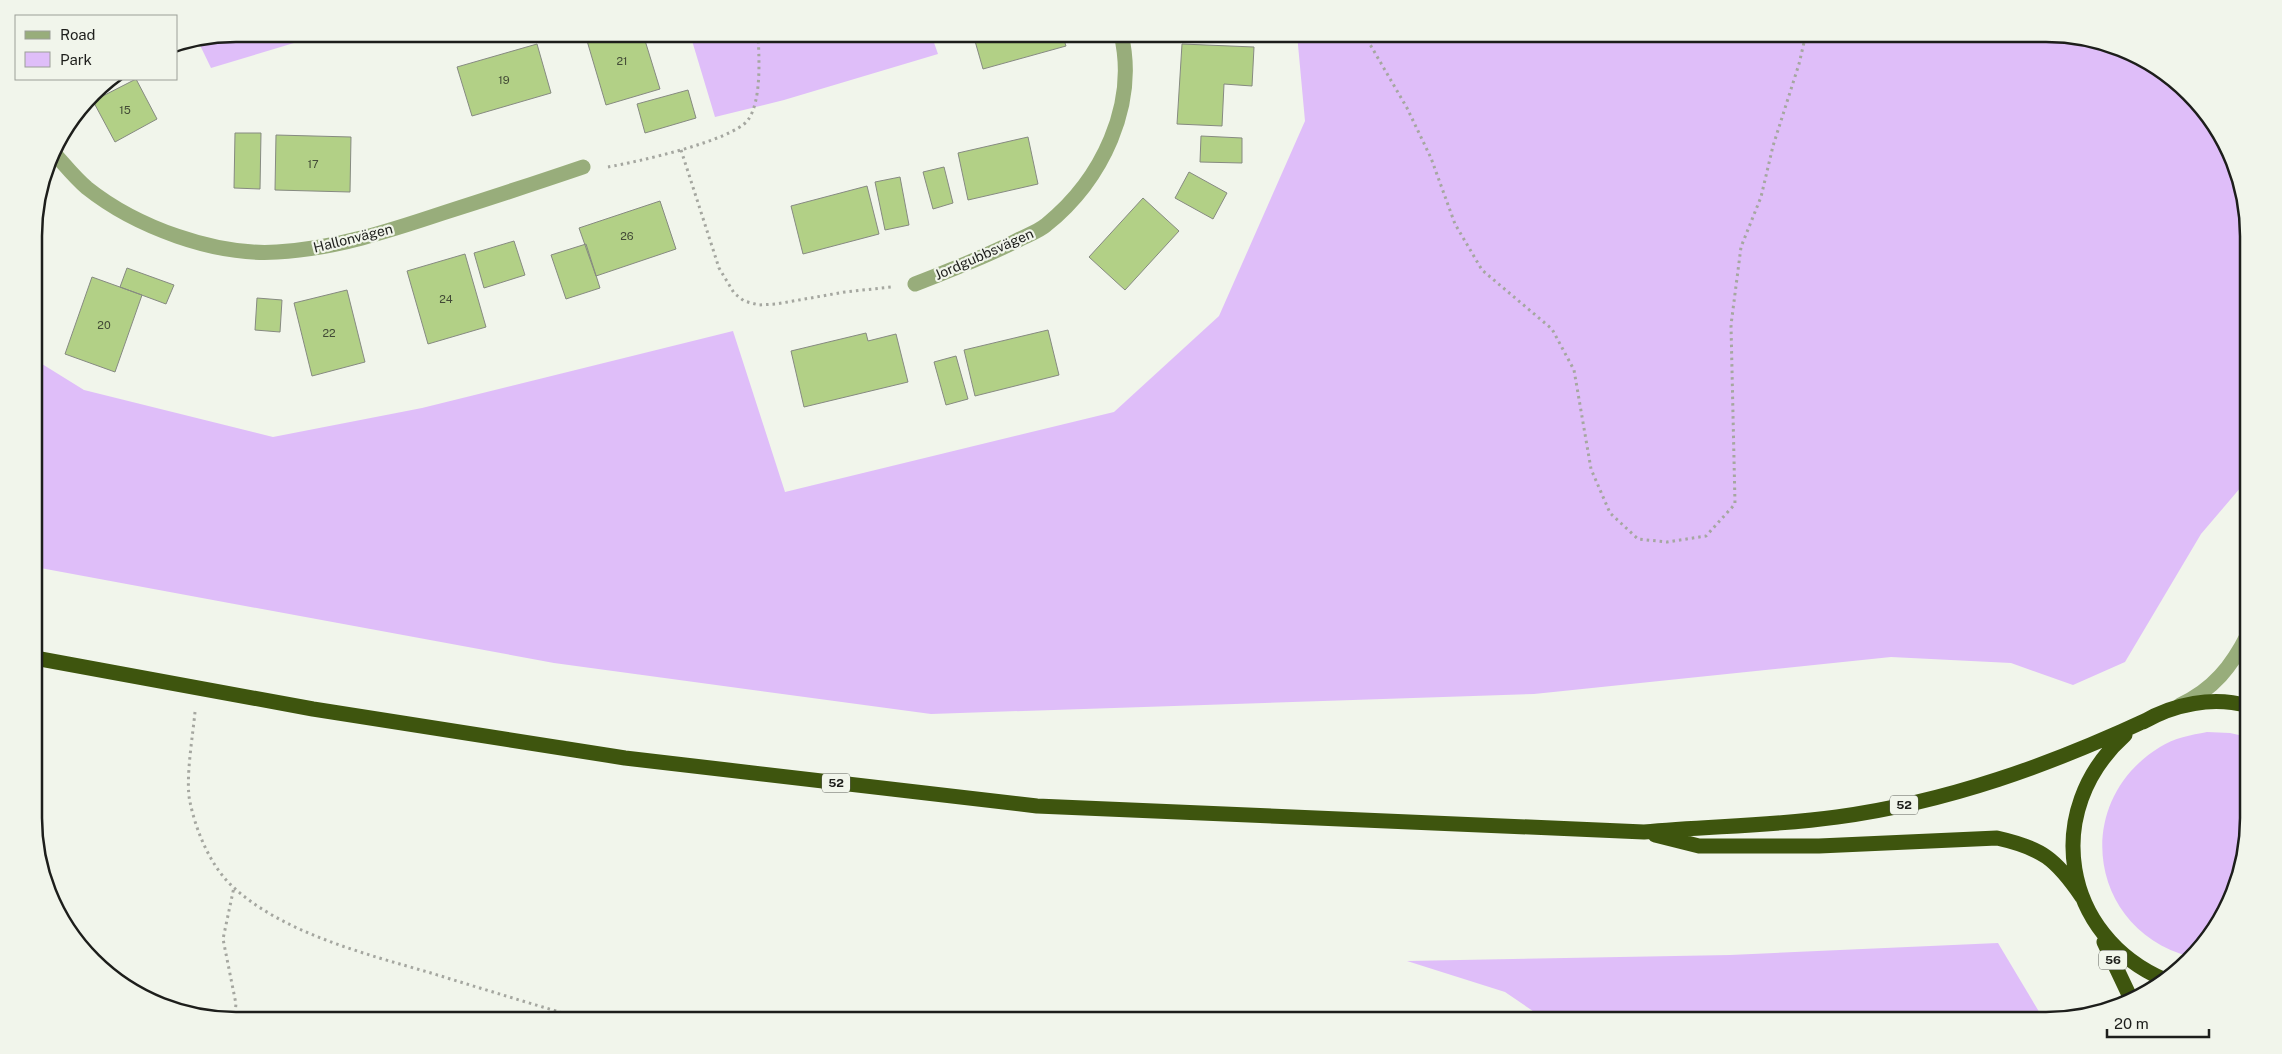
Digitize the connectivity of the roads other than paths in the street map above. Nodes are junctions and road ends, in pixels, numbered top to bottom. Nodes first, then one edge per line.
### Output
1 (1123, 42) edge
2 (59, 158) edge
3 (583, 167) road end
4 (915, 284) road end
5 (2240, 650) edge
6 (42, 659) edge
7 (2240, 705) edge
8 (2172, 708) junction
9 (2151, 718) junction
10 (1644, 832) junction
11 (2082, 897) junction
12 (2093, 921) junction
13 (2157, 976) edge
14 (2128, 993) edge

1 - 4 street, Jordgubbsvägen
2 - 3 street, Hallonvägen
5 - 8 street
6 - 10 highway, 52
7 - 8 highway, 52
8 - 9 highway, 52
9 - 10 highway, 52
9 - 11 highway, 52
10 - 11 highway, 52
11 - 12 highway, 52
12 - 13 highway, 52
12 - 14 highway, 56

